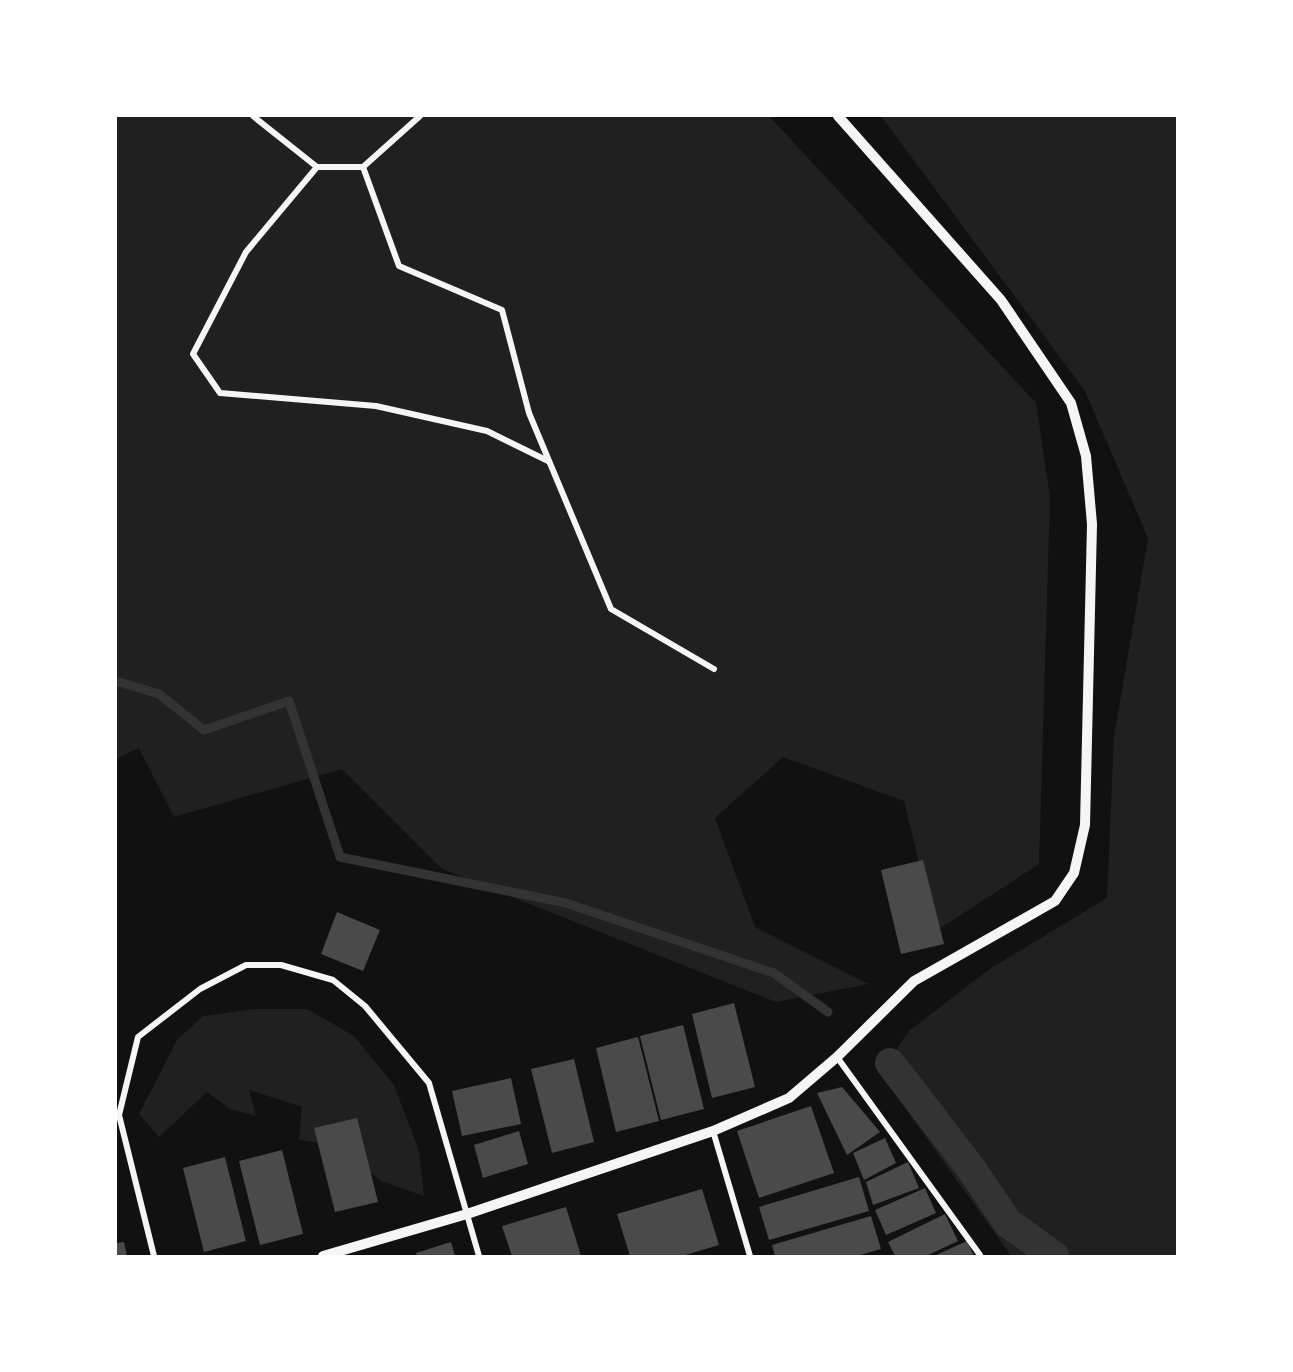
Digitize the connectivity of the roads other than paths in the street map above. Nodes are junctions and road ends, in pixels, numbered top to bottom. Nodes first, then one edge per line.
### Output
1 (253, 116) edge
2 (420, 116) edge
3 (838, 116) edge
4 (317, 167) junction
5 (363, 167) junction
6 (549, 461) junction
7 (714, 669) dead end
8 (837, 1057) junction
9 (713, 1131) junction
10 (467, 1214) junction
11 (980, 1255) dead end
12 (154, 1257) edge
13 (323, 1257) edge
14 (479, 1257) edge
15 (750, 1257) edge

1 - 4 street
2 - 5 street
3 - 8 street
4 - 5 street
4 - 6 street
5 - 6 street
6 - 7 street
8 - 9 street
8 - 11 street
9 - 10 street
9 - 15 street
10 - 12 street
10 - 13 street
10 - 14 street

